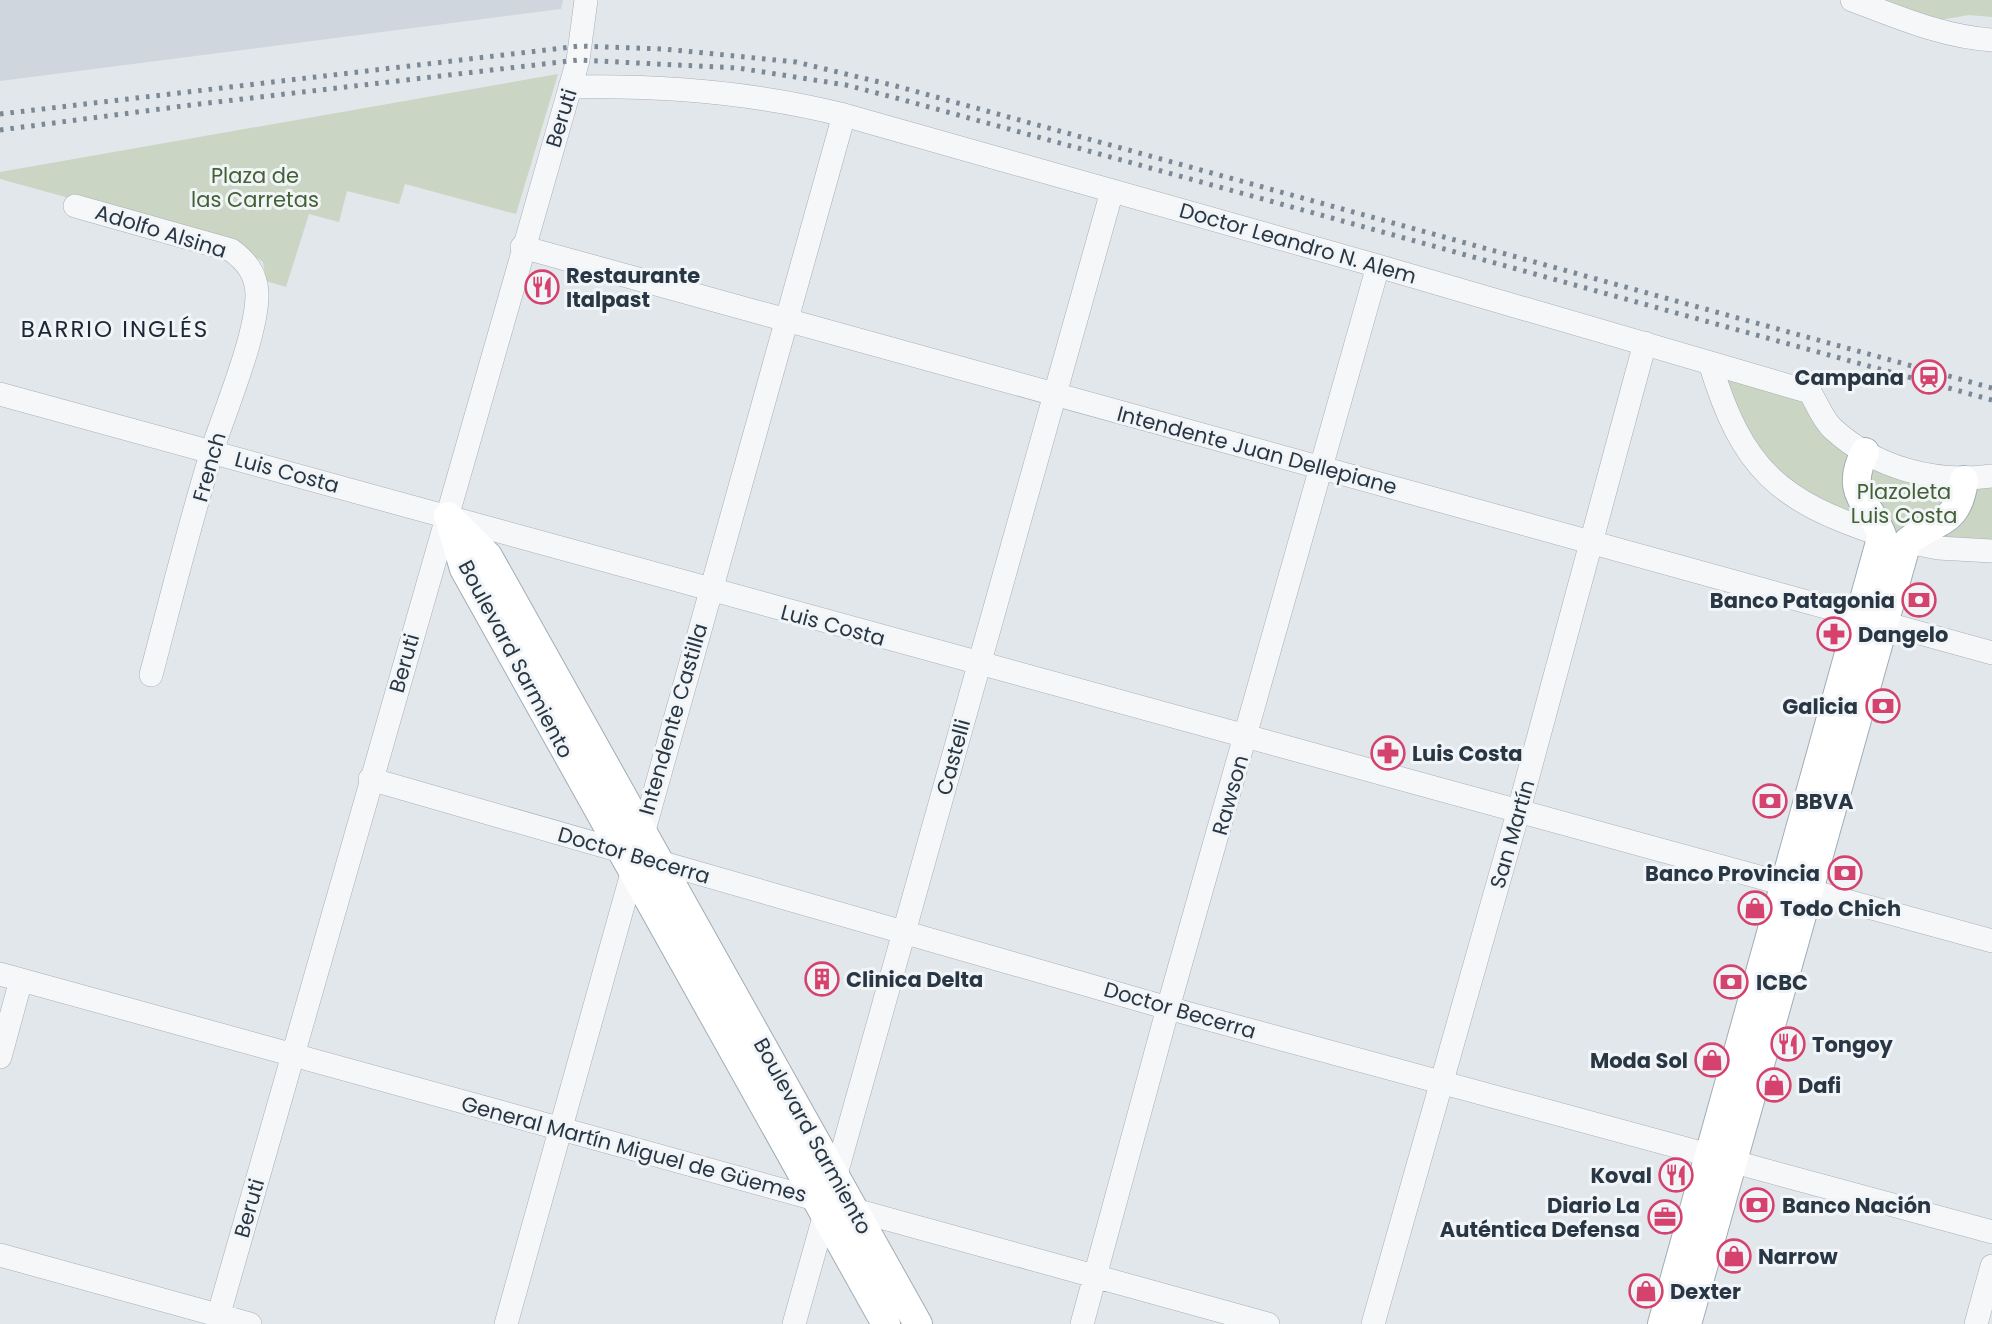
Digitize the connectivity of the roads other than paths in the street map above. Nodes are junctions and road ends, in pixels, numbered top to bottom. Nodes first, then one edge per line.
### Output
1 (586, 0) edge
2 (1852, 0) edge
3 (1992, 40) edge
4 (570, 87) junction
5 (844, 115) junction
6 (1112, 191) junction
7 (75, 206) dead end
8 (523, 247) junction
9 (245, 260) joint
10 (1378, 266) junction
11 (786, 320) junction
12 (1645, 343) junction
13 (1710, 363) junction
14 (0, 394) edge
15 (1055, 394) junction
16 (212, 451) junction
17 (1865, 452) junction
18 (1322, 468) junction
19 (1992, 476) edge
20 (1964, 480) junction
21 (448, 516) junction
22 (1895, 538) junction
23 (1591, 542) junction
24 (1992, 551) edge
25 (709, 591) junction
26 (1872, 620) junction
27 (1992, 653) edge
28 (979, 665) junction
29 (151, 675) dead end
30 (1247, 738) junction
31 (370, 779) junction
32 (1518, 813) junction
33 (638, 854) junction
34 (1796, 889) junction
35 (905, 932) junction
36 (1992, 941) edge
37 (11, 977) edge
38 (1168, 1008) junction
39 (292, 1055) junction
40 (0, 1057) edge
41 (1441, 1082) junction
42 (560, 1129) junction
43 (1721, 1158) junction
44 (832, 1201) junction
45 (1992, 1232) edge
46 (0, 1255) edge
47 (1992, 1266) edge
48 (1096, 1276) junction
49 (217, 1320) edge
50 (250, 1324) edge
51 (506, 1324) edge
52 (794, 1324) edge
53 (886, 1324) edge
54 (918, 1324) edge
55 (1082, 1324) edge
56 (1268, 1324) edge
57 (1373, 1324) edge
58 (1662, 1324) edge
59 (1687, 1324) edge
60 (1976, 1324) edge

1 - 4 street, Beruti
2 - 3 street
4 - 5 street, Doctor Leandro N. Alem
4 - 8 street, Beruti
5 - 6 street, Doctor Leandro N. Alem
5 - 11 street, Intendente Castilla
6 - 10 street, Doctor Leandro N. Alem
6 - 15 street, Castelli
7 - 9 street, Adolfo Alsina
8 - 11 street, Intendente Juan Dellepiane
8 - 21 street, Beruti
9 - 16 street, French
10 - 12 street, Doctor Leandro N. Alem
10 - 18 street, Rawson
11 - 15 street, Intendente Juan Dellepiane
11 - 25 street, Intendente Castilla
12 - 13 street, Doctor Leandro N. Alem
12 - 23 street, San Martín
13 - 17 street, Doctor Leandro N. Alem
13 - 22 street
14 - 16 street, Luis Costa
15 - 18 street, Intendente Juan Dellepiane
15 - 28 street, Castelli
16 - 21 street, Luis Costa
16 - 29 street, French
17 - 20 street, Doctor Leandro N. Alem
17 - 22 main road
18 - 23 street, Intendente Juan Dellepiane
18 - 30 street, Rawson
19 - 20 street, Doctor Leandro N. Alem
20 - 22 main road
21 - 25 street, Luis Costa
21 - 31 street, Beruti
21 - 33 main road, Boulevard Sarmiento
22 - 24 street
22 - 26 main road
23 - 26 street, Intendente Juan Dellepiane
23 - 32 street, San Martín
25 - 28 street, Luis Costa
25 - 33 street, Intendente Castilla
26 - 27 street, Intendente Juan Dellepiane
26 - 34 main road
28 - 30 street, Luis Costa
28 - 35 street, Castelli
30 - 32 street, Luis Costa
30 - 38 street, Rawson
31 - 33 street, Doctor Becerra
31 - 39 street, Beruti
32 - 34 street, Luis Costa
32 - 41 street, San Martín
33 - 35 street, Doctor Becerra
33 - 42 street, Intendente Castilla
33 - 44 main road, Boulevard Sarmiento
34 - 36 street, Luis Costa
34 - 43 main road
35 - 38 street, Doctor Becerra
35 - 44 street, Castelli
37 - 39 street, General Martín Miguel de Güemes
37 - 40 street
38 - 41 street, Doctor Becerra
38 - 48 street, Rawson
39 - 42 street, General Martín Miguel de Güemes
39 - 49 street, Beruti
41 - 43 street, Doctor Becerra
41 - 57 street, San Martín
42 - 44 street, General Martín Miguel de Güemes
42 - 51 street, Intendente Castilla
43 - 45 street, Doctor Becerra
43 - 58 main road
43 - 59 main road
44 - 48 street, General Martín Miguel de Güemes
44 - 52 street, Castelli
44 - 53 main road, Boulevard Sarmiento
44 - 54 main road, Boulevard Sarmiento
46 - 49 street
47 - 60 street
48 - 55 street, Rawson
48 - 56 street, General Martín Miguel de Güemes
49 - 50 street

